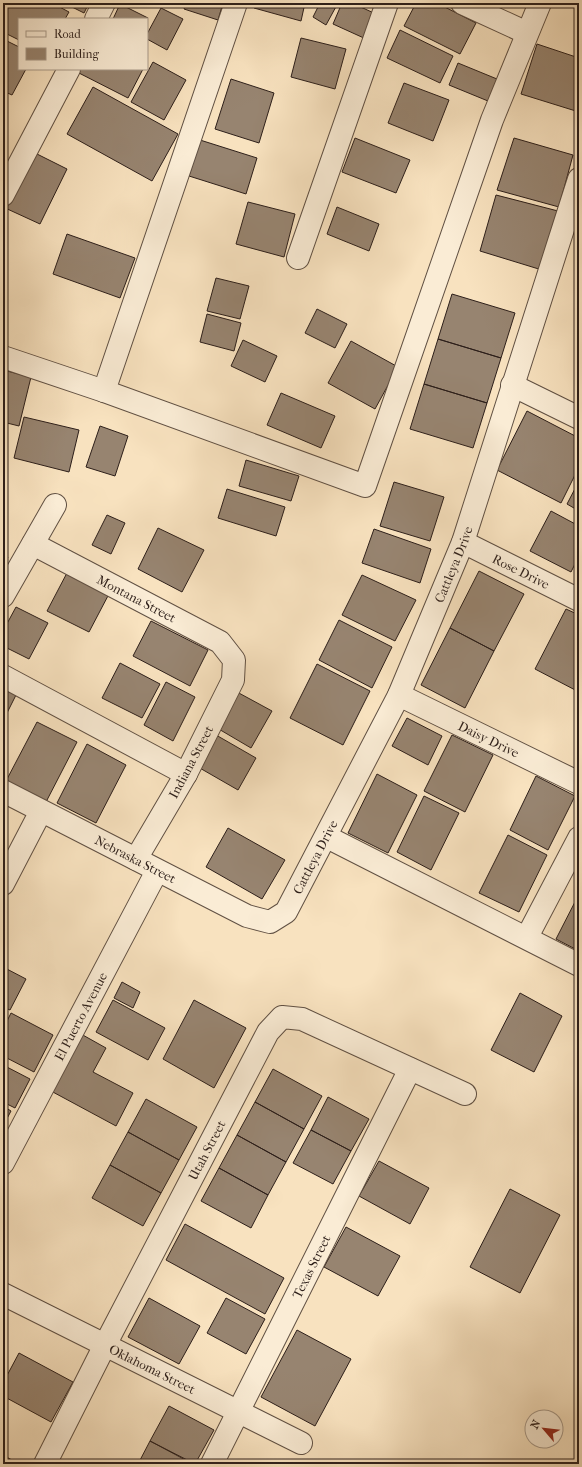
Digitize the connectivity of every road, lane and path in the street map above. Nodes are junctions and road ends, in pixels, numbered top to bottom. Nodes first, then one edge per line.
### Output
1 (104, 3) edge
2 (236, 3) edge
3 (387, 3) edge
4 (462, 3) edge
5 (540, 3) edge
6 (96, 18) edge
7 (527, 33) junction
8 (68, 70) edge
9 (579, 179) edge
10 (3, 195) edge
11 (298, 258) dead end
12 (3, 357) edge
13 (512, 385) junction
14 (104, 391) junction
15 (579, 418) edge
16 (55, 505) dead end
17 (463, 542) junction
18 (33, 544) junction
19 (3, 596) edge
20 (579, 600) edge
21 (234, 660) joint
22 (3, 676) edge
23 (399, 695) junction
24 (186, 774) junction
25 (579, 783) edge
26 (3, 792) edge
27 (42, 811) junction
28 (327, 837) junction
29 (579, 838) edge
30 (136, 859) junction
31 (158, 871) junction
32 (3, 884) edge
33 (270, 922) joint
34 (527, 937) junction
35 (579, 965) edge
36 (410, 1069) junction
37 (465, 1094) dead end
38 (3, 1163) edge
39 (3, 1294) edge
40 (105, 1345) junction
41 (238, 1411) junction
42 (301, 1443) dead end
43 (45, 1464) edge
44 (212, 1464) edge

1 - 6 street
2 - 14 street
3 - 11 street
4 - 7 street
5 - 7 street
7 - 14 street
8 - 10 street
9 - 13 street, Cattleya Drive
12 - 14 street
13 - 15 street
13 - 17 street, Cattleya Drive
16 - 18 street
17 - 20 street, Rose Drive
17 - 23 street, Cattleya Drive
18 - 19 street
18 - 21 street, Montana Street
21 - 24 street, Indiana Street
22 - 24 street
23 - 25 street, Daisy Drive
23 - 28 street, Cattleya Drive
24 - 30 street, Indiana Street
26 - 27 street, Nebraska Street
27 - 30 street, Nebraska Street
27 - 32 street
28 - 33 street, Cattleya Drive
28 - 34 street
29 - 34 street
30 - 31 street, Nebraska Street
31 - 33 street, Nebraska Street
31 - 38 street, El Puerto Avenue
34 - 35 street
36 - 37 street, Utah Street
36 - 40 street, Utah Street
36 - 41 street, Texas Street
39 - 40 street, Oklahoma Street
40 - 41 street, Oklahoma Street
40 - 43 street, Utah Street
41 - 42 street, Oklahoma Street
41 - 44 street, Texas Street

